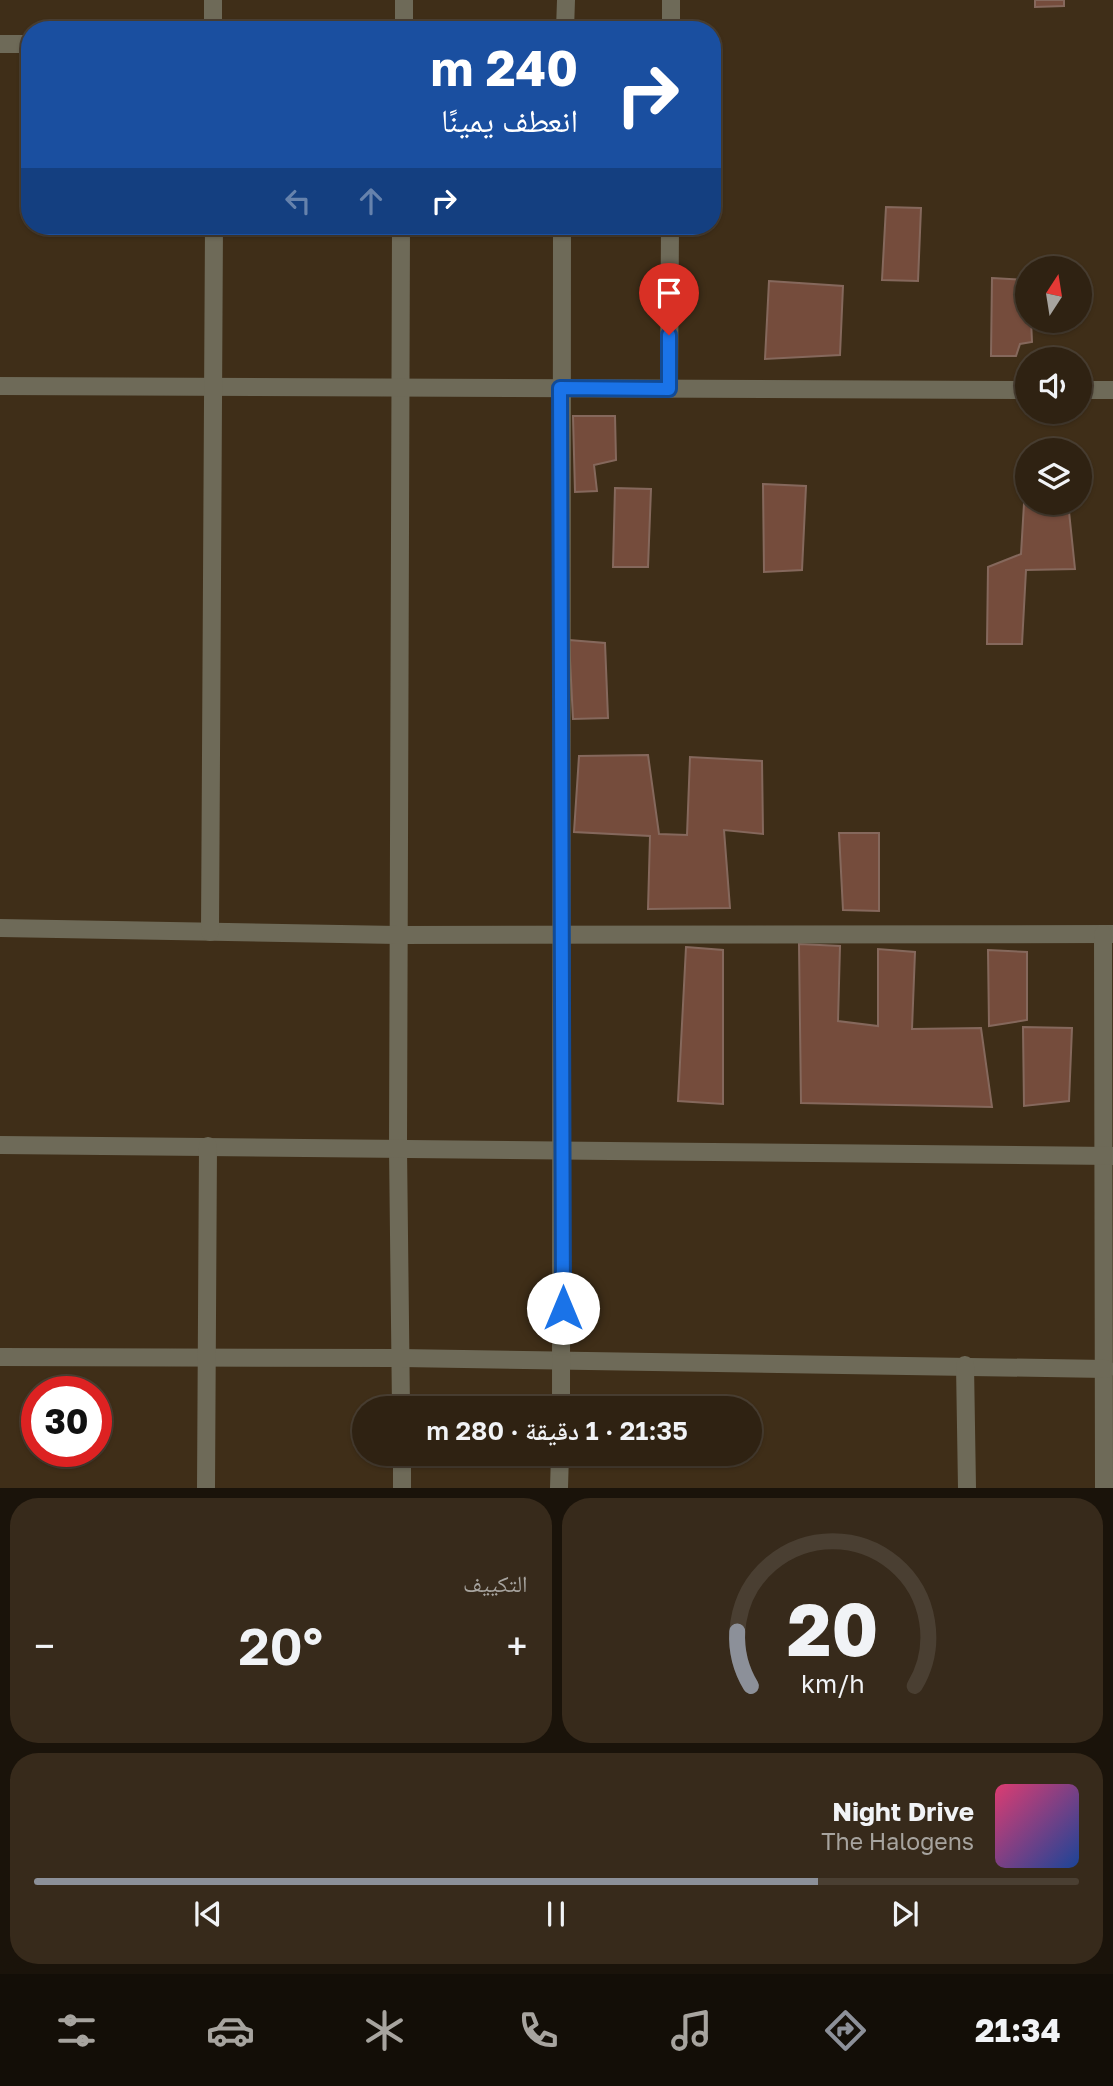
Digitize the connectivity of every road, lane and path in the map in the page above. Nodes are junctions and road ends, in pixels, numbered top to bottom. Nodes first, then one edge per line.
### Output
1 (213, 0) edge
2 (404, 0) edge
3 (566, 0) edge
4 (671, 0) edge
5 (213, 21) edge
6 (404, 21) edge
7 (565, 21) edge
8 (671, 21) edge
9 (0, 44) edge
10 (21, 44) edge
11 (214, 235) edge
12 (401, 235) edge
13 (562, 235) edge
14 (670, 235) edge
15 (0, 386) edge
16 (215, 386) junction
17 (398, 387) junction
18 (560, 388) junction
19 (669, 389) junction
20 (1015, 390) edge
21 (1092, 390) edge
22 (1113, 390) edge
23 (0, 928) edge
24 (210, 932) junction
25 (1108, 934) edge
26 (398, 935) junction
27 (561, 935) junction
28 (0, 1145) edge
29 (208, 1146) junction
30 (398, 1148) junction
31 (564, 1150) junction
32 (1109, 1156) edge
33 (0, 1357) edge
34 (207, 1357) junction
35 (401, 1358) junction
36 (562, 1361) junction
37 (965, 1365) junction
38 (1106, 1369) junction
39 (401, 1396) edge
40 (561, 1396) edge
41 (402, 1466) edge
42 (560, 1466) edge
43 (206, 1488) edge
44 (402, 1488) edge
45 (559, 1488) edge
46 (967, 1488) edge
47 (1104, 1488) edge

1 - 5 street
2 - 6 street
3 - 7 street
4 - 8 street
9 - 10 street
11 - 16 street
12 - 17 street
13 - 18 street
14 - 19 street
15 - 16 street
16 - 17 street
16 - 24 street
17 - 18 street
17 - 26 street
18 - 19 street
18 - 27 street
19 - 20 street
21 - 22 street
23 - 24 street
24 - 26 street
25 - 27 street
25 - 32 street
26 - 27 street
26 - 30 street
27 - 31 street
28 - 29 street
29 - 30 street
29 - 34 street
30 - 31 street
30 - 35 street
31 - 32 street
31 - 36 street
32 - 38 street
33 - 34 street
34 - 35 street
34 - 43 street
35 - 36 street
35 - 39 street
36 - 37 street
36 - 40 street
37 - 38 street
37 - 46 street
38 - 47 street
41 - 44 street
42 - 45 street

